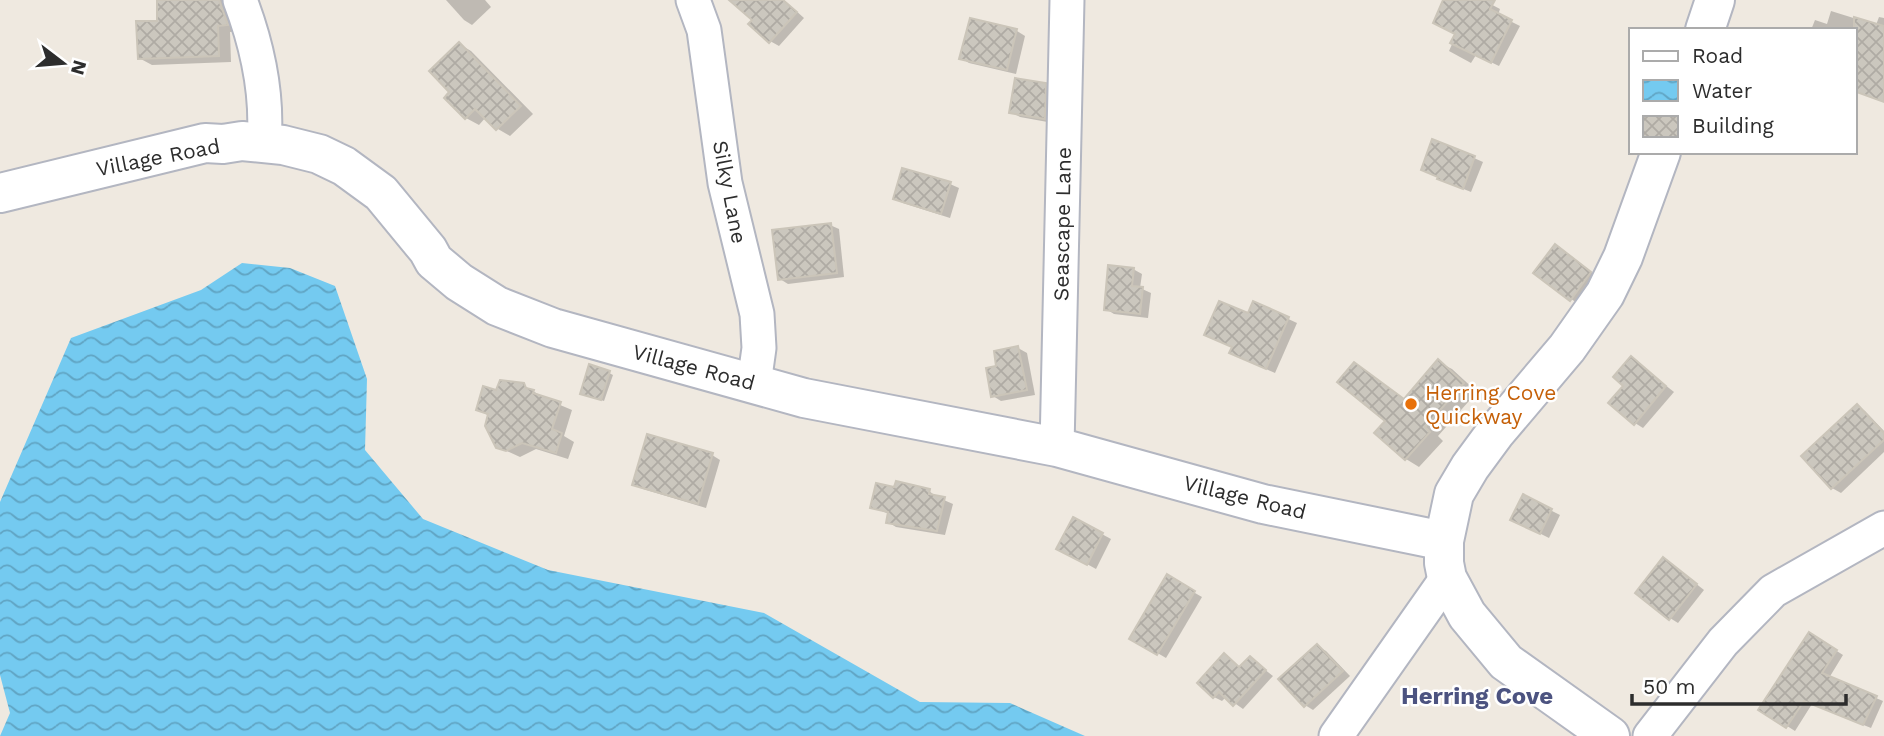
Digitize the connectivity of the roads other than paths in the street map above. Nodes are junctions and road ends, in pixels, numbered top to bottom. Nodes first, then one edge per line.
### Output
1 (240, 0) edge
2 (693, 0) edge
3 (1068, 0) edge
4 (1715, 0) edge
5 (1706, 28) edge
6 (264, 143) junction
7 (1660, 154) edge
8 (0, 193) edge
9 (754, 384) junction
10 (1057, 447) junction
11 (1884, 528) edge
12 (1446, 559) junction
13 (1336, 736) edge
14 (1610, 736) edge
15 (1650, 736) edge

1 - 6 street
2 - 9 street, Silky Lane
3 - 10 street, Seascape Lane
4 - 5 street
6 - 8 street, Village Road
6 - 9 street, Village Road
7 - 12 street
9 - 10 street, Village Road
10 - 12 street, Village Road
11 - 15 street
12 - 13 street
12 - 14 street

